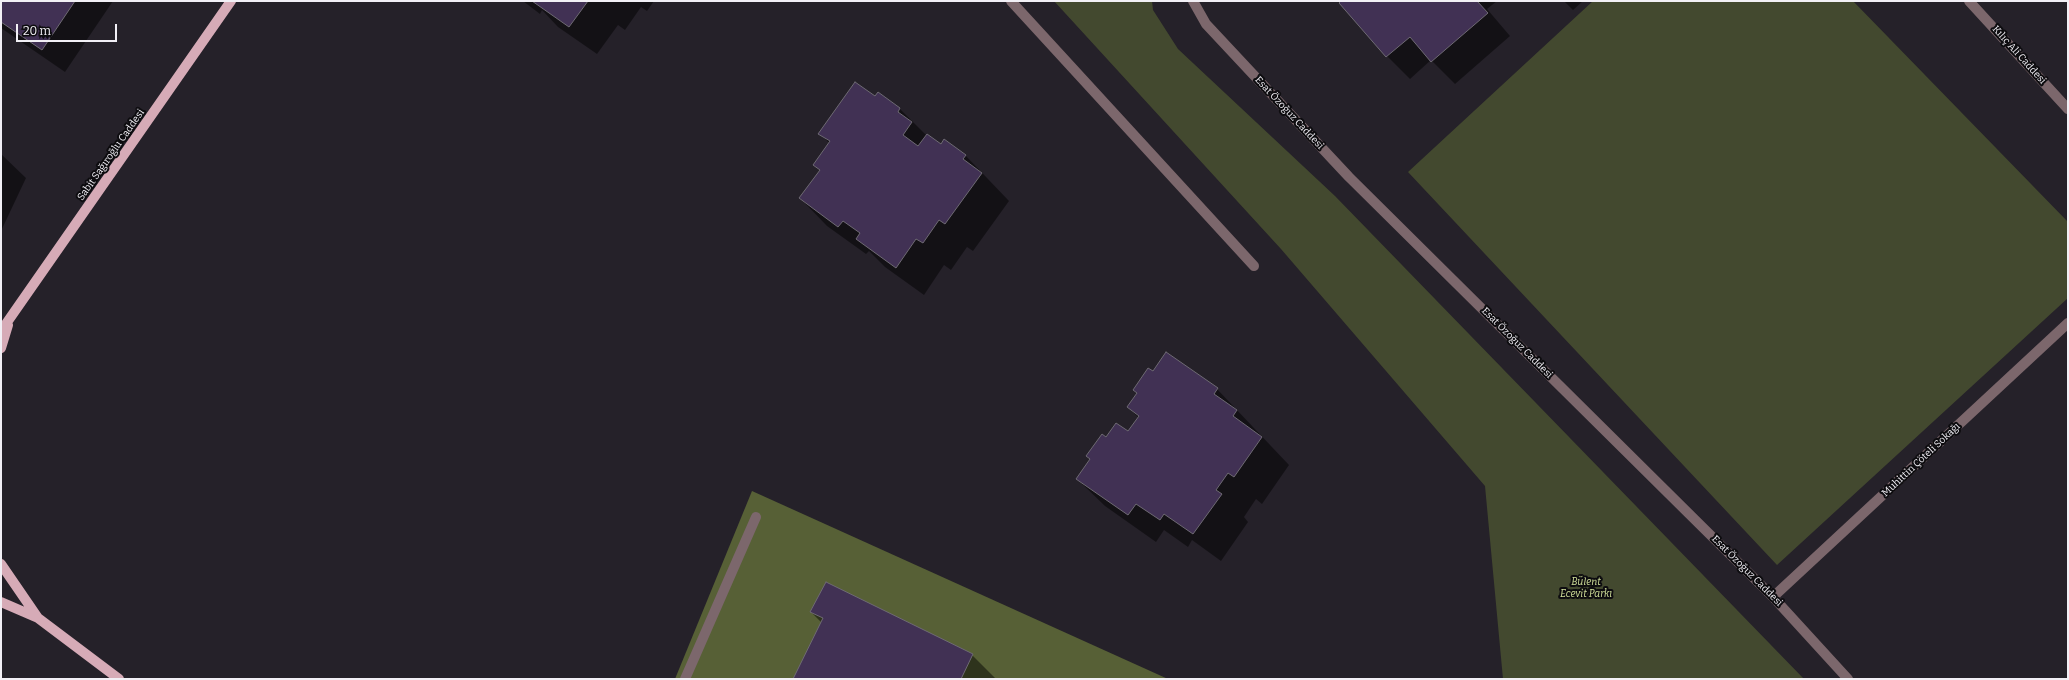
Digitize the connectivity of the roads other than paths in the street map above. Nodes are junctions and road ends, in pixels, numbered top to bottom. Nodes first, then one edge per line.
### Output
1 (231, 1) edge
2 (1011, 1) edge
3 (1193, 1) edge
4 (1969, 1) edge
5 (2068, 109) edge
6 (1254, 266) dead end
7 (5, 320) edge
8 (2068, 323) edge
9 (1, 331) edge
10 (1, 348) edge
11 (756, 517) dead end
12 (1, 564) edge
13 (1773, 597) junction
14 (1, 602) edge
15 (38, 618) junction
16 (119, 679) edge
17 (685, 679) edge
18 (1848, 679) edge

1 - 7 main road, Sabit Sağıroğlu Caddesi
2 - 6 street
3 - 13 street, Esat Özoğuz Caddesi
4 - 5 street, Kılıç Ali Caddesi
7 - 9 main road, Sabit Sağıroğlu Caddesi
7 - 10 main road, Sabit Sağıroğlu Caddesi
8 - 13 street, Muhittin Çöteli Sokağı
11 - 17 street
12 - 15 main road
13 - 18 street, Esat Özoğuz Caddesi
14 - 15 main road
15 - 16 main road

